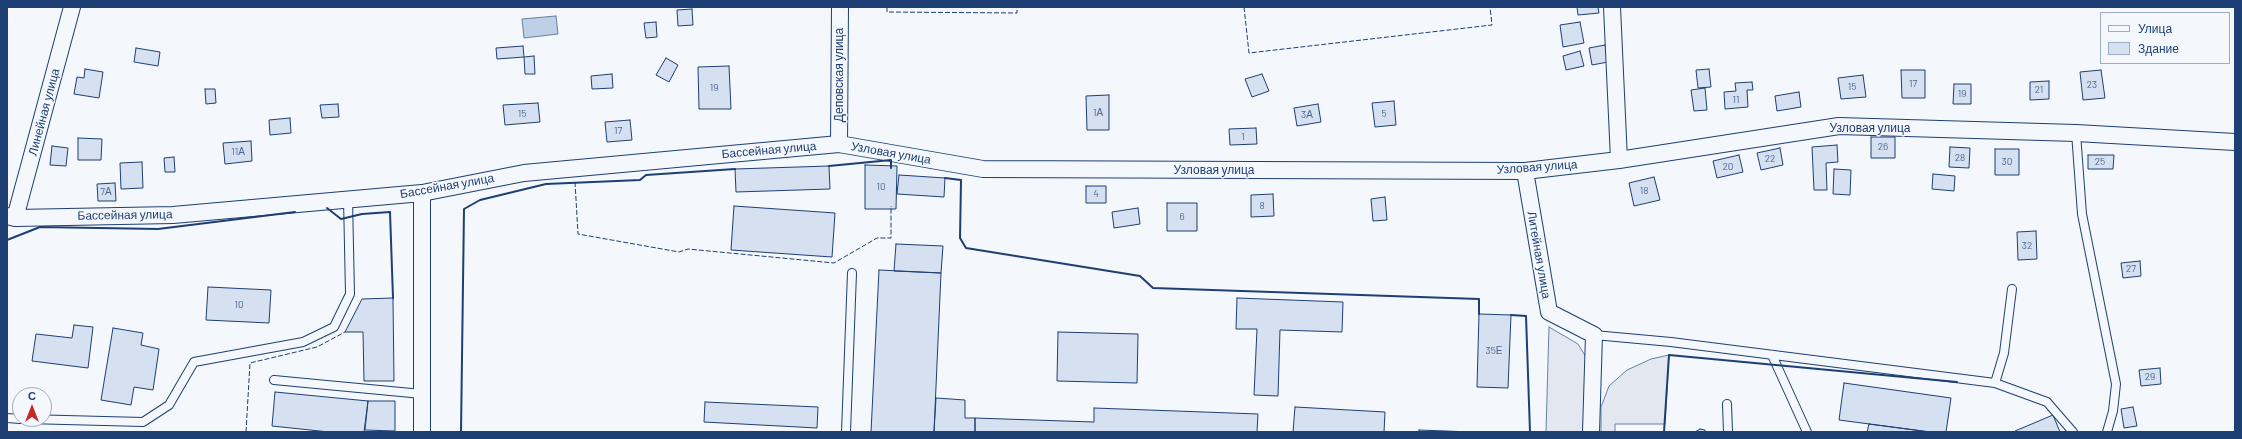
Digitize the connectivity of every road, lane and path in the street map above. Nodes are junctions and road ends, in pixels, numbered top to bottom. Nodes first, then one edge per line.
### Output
1 (72, 7) edge
2 (840, 7) edge
3 (1612, 7) edge
4 (2076, 133) junction
5 (2235, 142) edge
6 (839, 144) junction
7 (1619, 160) junction
8 (1525, 171) junction
9 (422, 193) junction
10 (348, 199) junction
11 (10, 220) edge
12 (852, 273) dead end
13 (2012, 289) dead end
14 (1594, 335) junction
15 (1772, 355) junction
16 (274, 380) dead end
17 (1995, 383) junction
18 (422, 394) junction
19 (1727, 404) dead end
20 (52, 420) edge
21 (422, 432) edge
22 (846, 432) edge
23 (1591, 432) edge
24 (1728, 432) edge
25 (1807, 432) edge
26 (2074, 432) edge
27 (2107, 432) edge

1 - 11 street, Линейная улица
2 - 6 street, Деповская улица
3 - 7 street
4 - 5 street, Узловая улица
4 - 7 street, Узловая улица
4 - 27 lane
6 - 8 street, Узловая улица
6 - 9 street, Бассейная улица
7 - 8 street, Узловая улица
8 - 14 street, Литейная улица
9 - 10 street, Бассейная улица
9 - 18 street
10 - 11 street, Бассейная улица
10 - 20 lane
12 - 22 lane
13 - 17 lane
14 - 15 lane
14 - 23 street
15 - 17 lane
15 - 25 lane
16 - 18 lane
17 - 26 lane
18 - 21 street
19 - 24 lane

